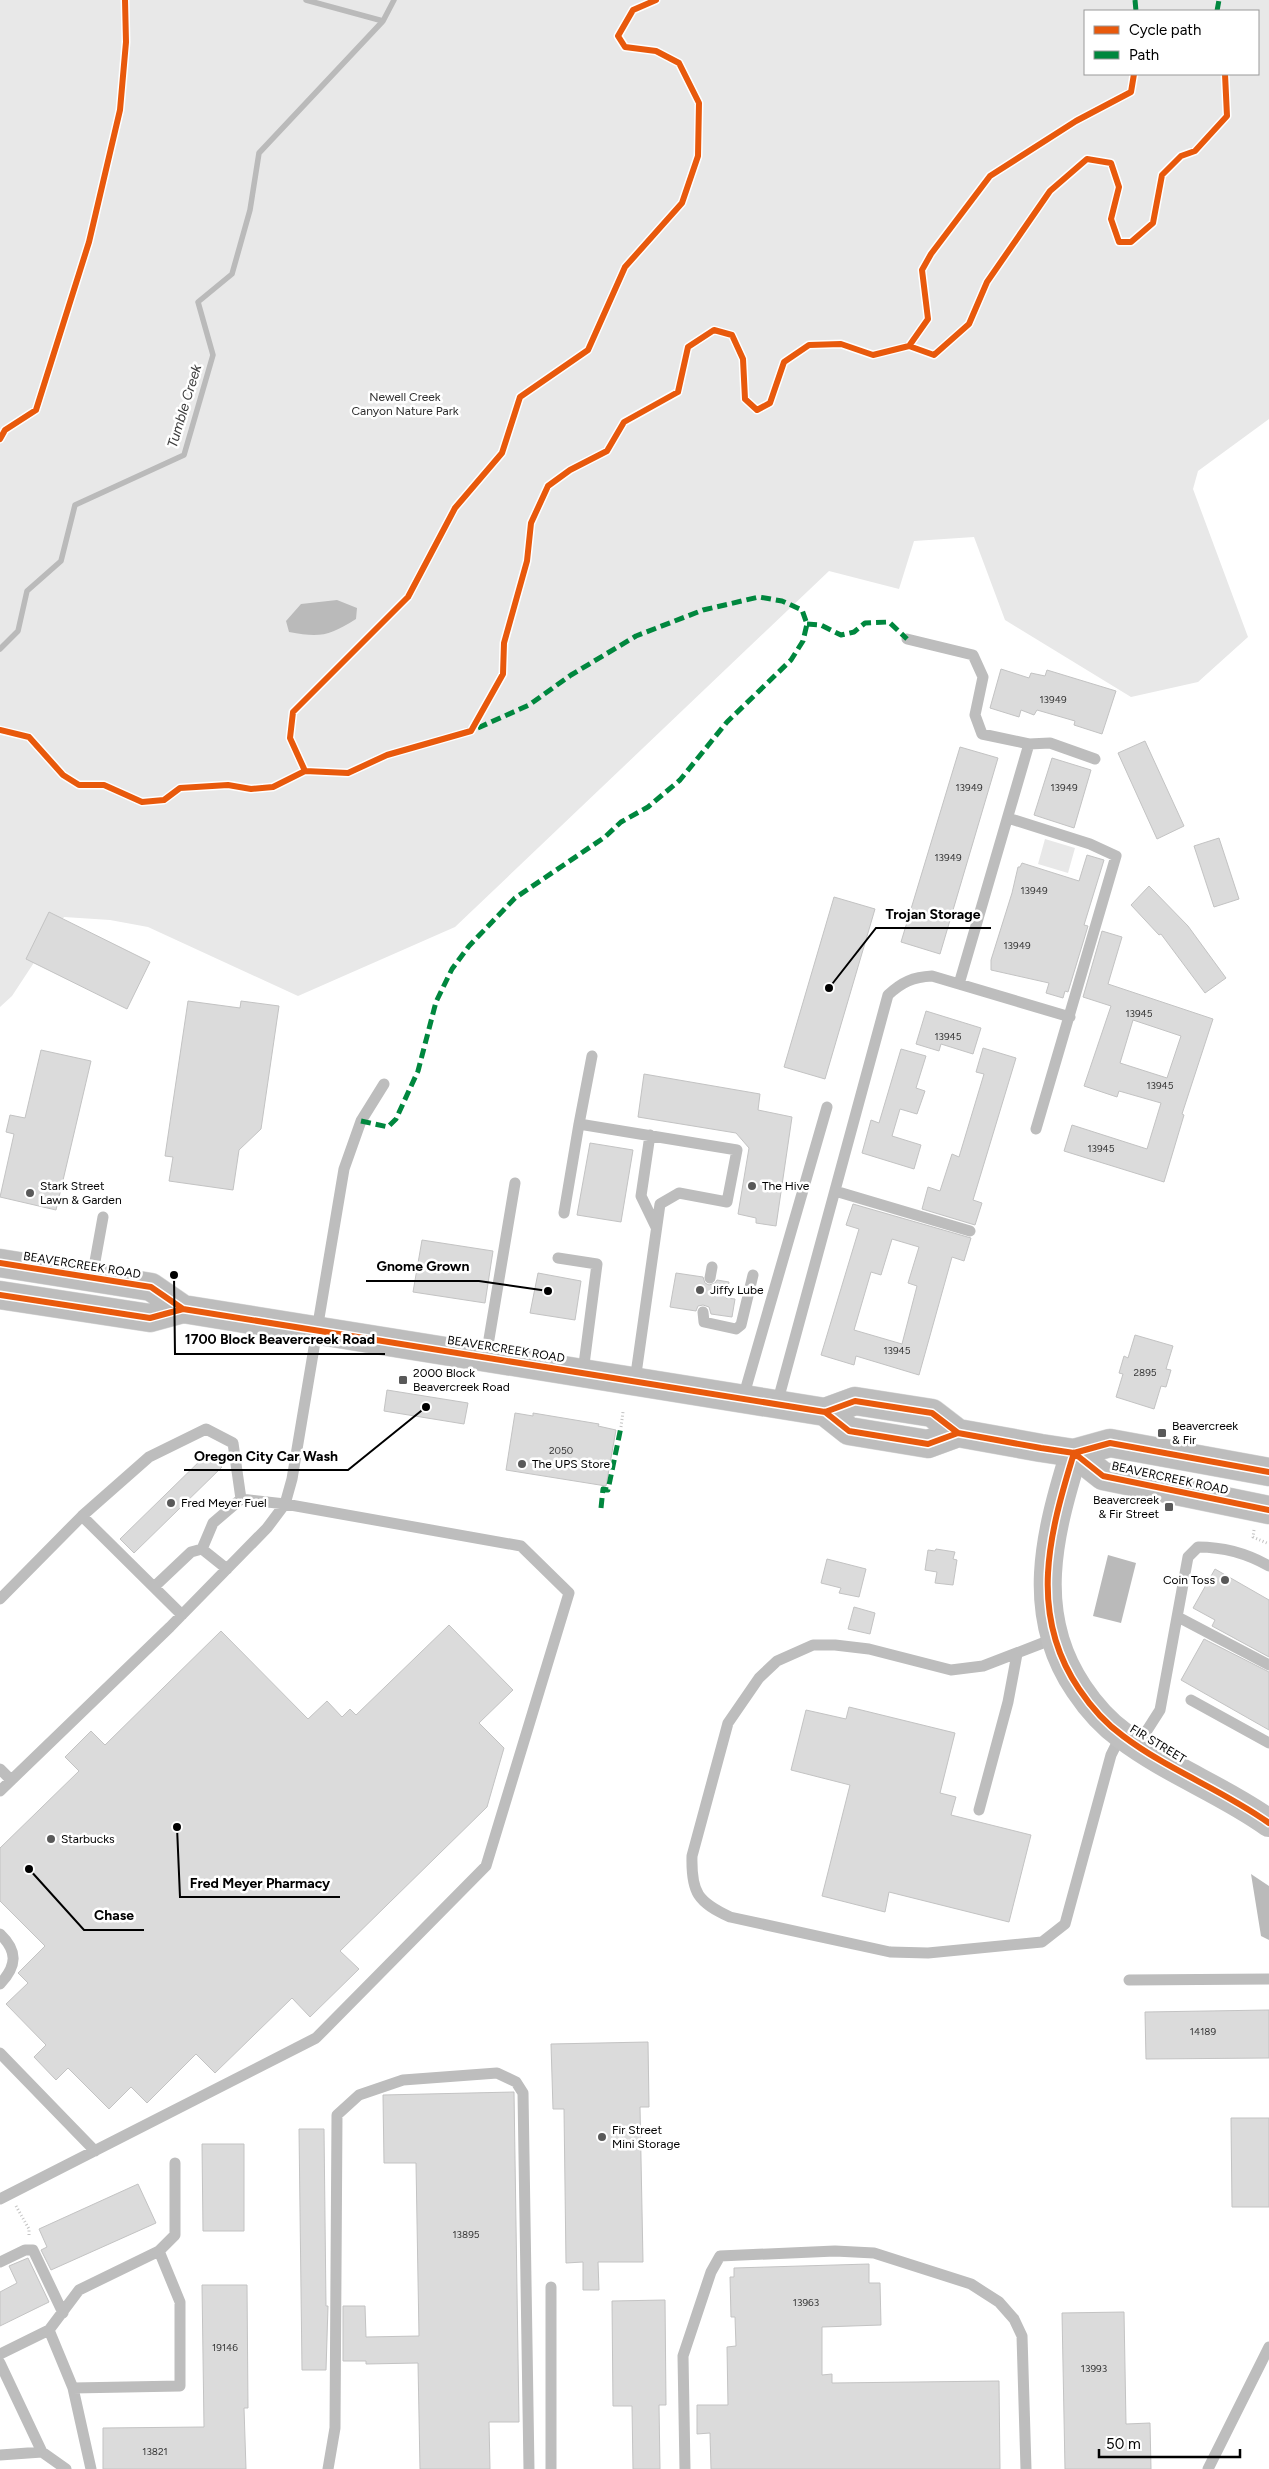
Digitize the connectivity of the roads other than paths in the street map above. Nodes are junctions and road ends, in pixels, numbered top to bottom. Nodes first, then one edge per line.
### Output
1 (907, 639) dead end
2 (1029, 744) junction
3 (1096, 759) dead end
4 (1008, 818) junction
5 (959, 984) junction
6 (1070, 1017) junction
7 (592, 1056) dead end
8 (384, 1084) dead end
9 (828, 1107) dead end
10 (580, 1124) junction
11 (1036, 1129) dead end
12 (650, 1135) junction
13 (515, 1183) dead end
14 (835, 1191) junction
15 (564, 1213) dead end
16 (103, 1217) dead end
17 (656, 1228) junction
18 (970, 1232) dead end
19 (558, 1258) dead end
20 (0, 1263) edge
21 (753, 1275) dead end
22 (92, 1278) junction
23 (0, 1281) edge
24 (0, 1295) edge
25 (183, 1309) junction
26 (703, 1312) dead end
27 (317, 1330) junction
28 (486, 1357) junction
29 (583, 1372) junction
30 (635, 1381) junction
31 (743, 1398) junction
32 (777, 1404) junction
33 (1074, 1454) junction
34 (1269, 1472) edge
35 (242, 1499) junction
36 (285, 1504) junction
37 (82, 1516) junction
38 (1262, 1520) edge
39 (202, 1548) junction
40 (1269, 1566) edge
41 (227, 1569) junction
42 (154, 1587) junction
43 (0, 1598) edge
44 (182, 1615) junction
45 (1178, 1617) junction
46 (1053, 1638) junction
47 (1017, 1654) junction
48 (1269, 1665) edge
49 (1191, 1700) dead end
50 (1129, 1740) junction
51 (1269, 1744) edge
52 (0, 1769) edge
53 (11, 1780) junction
54 (0, 1791) edge
55 (979, 1810) dead end
56 (1269, 1823) edge
57 (0, 1934) edge
58 (1269, 1979) edge
59 (1129, 1980) dead end
60 (0, 1984) edge
61 (0, 2053) edge
62 (95, 2151) junction
63 (175, 2163) dead end
64 (5, 2197) edge
65 (159, 2250) junction
66 (0, 2262) edge
67 (552, 2287) dead end
68 (62, 2313) junction
69 (49, 2330) junction
70 (1269, 2347) edge
71 (0, 2354) edge
72 (0, 2363) edge
73 (73, 2388) junction
74 (42, 2452) junction
75 (0, 2455) edge
76 (66, 2469) edge
77 (90, 2469) edge
78 (328, 2469) edge
79 (529, 2469) edge
80 (551, 2469) edge
81 (685, 2469) edge
82 (1026, 2469) edge
83 (1208, 2469) edge

1 - 2 lane
2 - 3 lane
2 - 4 lane
4 - 5 lane
4 - 6 lane
5 - 6 lane
5 - 14 lane
6 - 11 lane
7 - 10 lane
8 - 27 lane
9 - 31 lane
10 - 12 lane
10 - 15 lane
12 - 17 lane
12 - 17 lane
13 - 28 lane
14 - 18 lane
14 - 32 lane
16 - 22 lane
17 - 30 lane
19 - 29 lane
20 - 22 main road, BEAVERCREEK ROAD
21 - 26 lane
22 - 23 main road
22 - 25 main road, BEAVERCREEK ROAD
24 - 25 main road, BEAVERCREEK ROAD
25 - 27 main road, BEAVERCREEK ROAD
27 - 28 main road, BEAVERCREEK ROAD
27 - 36 lane
28 - 29 main road, BEAVERCREEK ROAD
29 - 30 main road, BEAVERCREEK ROAD
30 - 31 main road, BEAVERCREEK ROAD
31 - 32 main road, BEAVERCREEK ROAD
32 - 33 main road, BEAVERCREEK ROAD
33 - 34 main road, BEAVERCREEK ROAD
33 - 38 main road, BEAVERCREEK ROAD
33 - 46 street, FIR STREET
35 - 36 lane
35 - 37 lane
35 - 39 lane
36 - 41 lane
36 - 62 lane
37 - 42 lane
37 - 43 lane
39 - 41 lane
39 - 42 lane
40 - 45 lane
41 - 44 lane
42 - 44 lane
44 - 53 lane
45 - 48 lane
45 - 50 lane
46 - 47 lane
46 - 50 street, FIR STREET
47 - 50 lane
47 - 55 lane
49 - 51 lane
50 - 56 street, FIR STREET
52 - 53 lane
53 - 54 lane
57 - 60 lane
58 - 59 lane
61 - 62 lane
62 - 64 lane
63 - 65 lane
65 - 68 lane
65 - 73 lane
66 - 68 lane
67 - 80 lane
68 - 69 lane
69 - 71 lane
69 - 73 lane
70 - 83 lane
72 - 74 lane
73 - 77 lane
74 - 75 lane
74 - 76 lane
78 - 79 lane
81 - 82 lane

